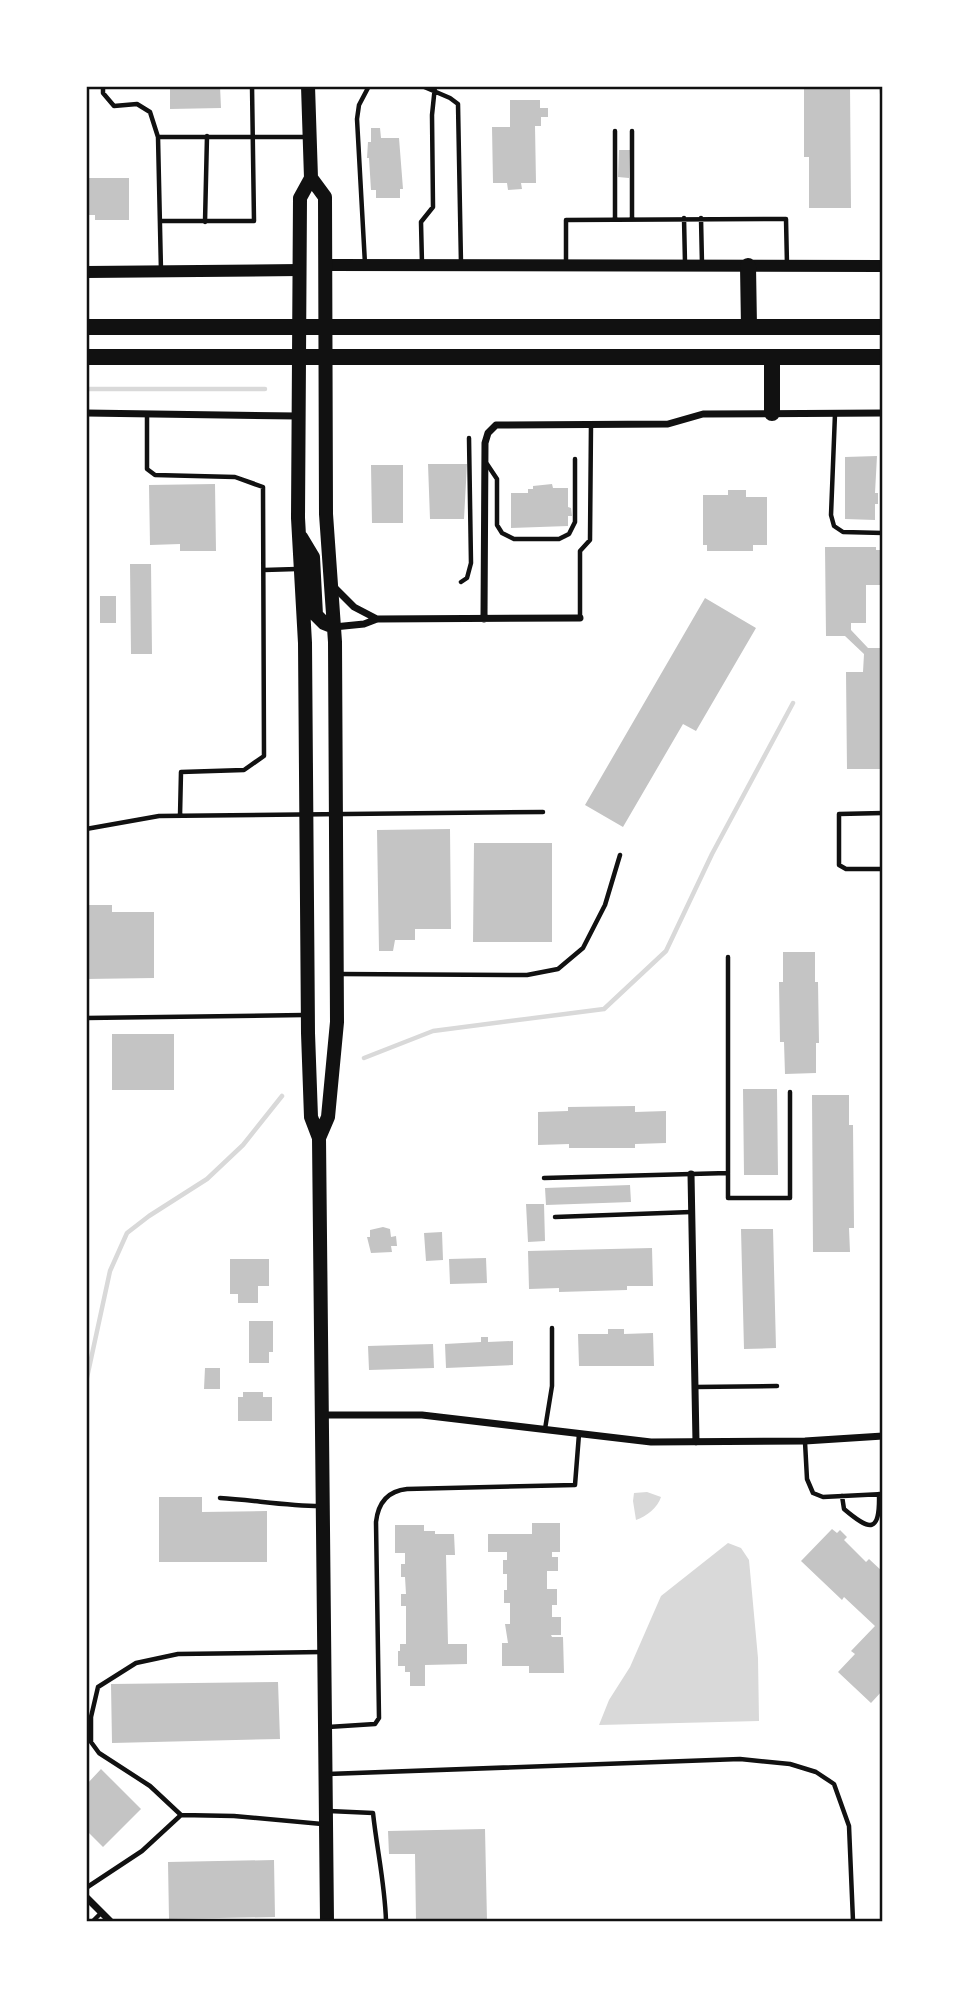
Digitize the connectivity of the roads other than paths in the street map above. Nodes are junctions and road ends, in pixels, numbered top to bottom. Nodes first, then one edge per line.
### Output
1 (103, 86) edge
2 (252, 86) edge
3 (308, 86) edge
4 (369, 86) edge
5 (422, 86) edge
6 (882, 86) edge
7 (435, 89) edge
8 (883, 121) edge
9 (615, 131) dead end
10 (632, 131) dead end
11 (206, 136) junction
12 (159, 137) junction
13 (253, 137) junction
14 (309, 137) junction
15 (311, 178) junction
16 (684, 218) junction
17 (701, 218) junction
18 (615, 219) junction
19 (632, 219) junction
20 (160, 221) junction
21 (205, 222) junction
22 (327, 265) junction
23 (365, 265) junction
24 (422, 265) junction
25 (461, 265) junction
26 (566, 265) junction
27 (685, 265) junction
28 (702, 265) junction
29 (748, 265) junction
30 (787, 265) junction
31 (883, 266) edge
32 (300, 270) junction
33 (86, 272) edge
34 (162, 272) junction
35 (86, 327) edge
36 (749, 327) junction
37 (883, 327) edge
38 (298, 328) junction
39 (325, 328) junction
40 (297, 356) junction
41 (324, 356) junction
42 (86, 357) edge
43 (772, 357) junction
44 (883, 357) edge
45 (86, 413) edge
46 (772, 413) junction
47 (835, 413) junction
48 (883, 413) edge
49 (147, 414) junction
50 (297, 416) junction
51 (591, 425) junction
52 (469, 438) dead end
53 (575, 459) dead end
54 (484, 460) junction
55 (299, 533) junction
56 (883, 533) edge
57 (301, 569) junction
58 (264, 570) junction
59 (461, 582) dead end
60 (332, 585) junction
61 (377, 618) junction
62 (484, 618) junction
63 (580, 618) joint
64 (334, 626) junction
65 (543, 812) dead end
66 (883, 813) edge
67 (337, 814) junction
68 (180, 816) junction
69 (307, 816) junction
70 (86, 829) edge
71 (620, 855) dead end
72 (883, 869) edge
73 (728, 957) dead end
74 (337, 974) junction
75 (308, 1015) junction
76 (86, 1018) edge
77 (790, 1092) dead end
78 (318, 1138) junction
79 (728, 1173) junction
80 (691, 1174) junction
81 (544, 1178) dead end
82 (692, 1212) junction
83 (555, 1217) dead end
84 (552, 1328) dead end
85 (777, 1386) dead end
86 (695, 1387) junction
87 (320, 1415) junction
88 (544, 1430) junction
89 (579, 1434) junction
90 (883, 1436) edge
91 (805, 1441) junction
92 (696, 1442) junction
93 (881, 1494) edge
94 (842, 1496) junction
95 (220, 1498) dead end
96 (321, 1506) junction
97 (323, 1652) junction
98 (324, 1727) junction
99 (324, 1774) junction
100 (181, 1815) junction
101 (325, 1818) junction
102 (86, 1888) edge
103 (86, 1897) edge
104 (101, 1913) junction
105 (93, 1921) edge
106 (110, 1921) edge
107 (327, 1921) edge
108 (386, 1921) edge
109 (853, 1921) edge

1 - 12 lane
2 - 13 lane
3 - 14 main road
4 - 23 lane
5 - 7 lane
6 - 8 lane
7 - 24 lane
7 - 25 lane
9 - 18 lane
10 - 19 lane
11 - 12 lane
11 - 13 lane
11 - 21 lane
12 - 20 lane
13 - 14 lane
13 - 21 lane
14 - 15 main road
15 - 22 main road
15 - 32 main road
16 - 17 lane
16 - 19 lane
16 - 27 lane
17 - 28 lane
17 - 30 lane
18 - 19 lane
18 - 26 lane
20 - 21 lane
20 - 34 lane
22 - 23 street
22 - 39 main road
23 - 24 street
24 - 25 street
25 - 26 street
26 - 27 street
27 - 28 street
28 - 29 street
29 - 30 street
29 - 36 main road
30 - 31 street
32 - 34 street
32 - 38 main road
33 - 34 street
35 - 38 main road
36 - 37 main road
36 - 39 main road
38 - 39 main road
38 - 40 main road
39 - 41 main road
40 - 41 main road
40 - 42 main road
40 - 50 main road
41 - 43 main road
41 - 60 main road
43 - 44 main road
43 - 46 main road
45 - 49 street
46 - 47 street
46 - 51 street
47 - 48 street
47 - 56 lane
49 - 50 street
49 - 58 lane
50 - 55 main road
51 - 54 street
51 - 63 lane
52 - 59 lane
53 - 54 lane
54 - 62 street
55 - 57 main road
55 - 64 main road
57 - 58 lane
57 - 69 main road
58 - 68 lane
60 - 61 street
60 - 64 main road
61 - 62 street
61 - 64 street
62 - 63 street
64 - 67 main road
65 - 67 lane
66 - 72 lane
67 - 69 lane
67 - 74 main road
68 - 69 lane
68 - 70 lane
69 - 75 main road
71 - 74 lane
73 - 79 lane
74 - 78 main road
75 - 76 lane
75 - 78 main road
77 - 79 lane
78 - 87 main road
79 - 80 lane
80 - 81 lane
80 - 82 street
82 - 83 lane
82 - 86 street
84 - 88 lane
85 - 86 lane
86 - 92 street
87 - 88 street
87 - 96 main road
88 - 89 street
89 - 92 street
89 - 98 lane
90 - 91 street
91 - 92 street
91 - 94 lane
93 - 94 lane
93 - 94 lane
95 - 96 lane
96 - 97 main road
97 - 98 main road
97 - 100 lane
98 - 99 main road
99 - 101 main road
99 - 109 lane
100 - 101 lane
100 - 102 lane
101 - 107 main road
101 - 108 lane
103 - 104 street
104 - 105 lane
104 - 106 street

